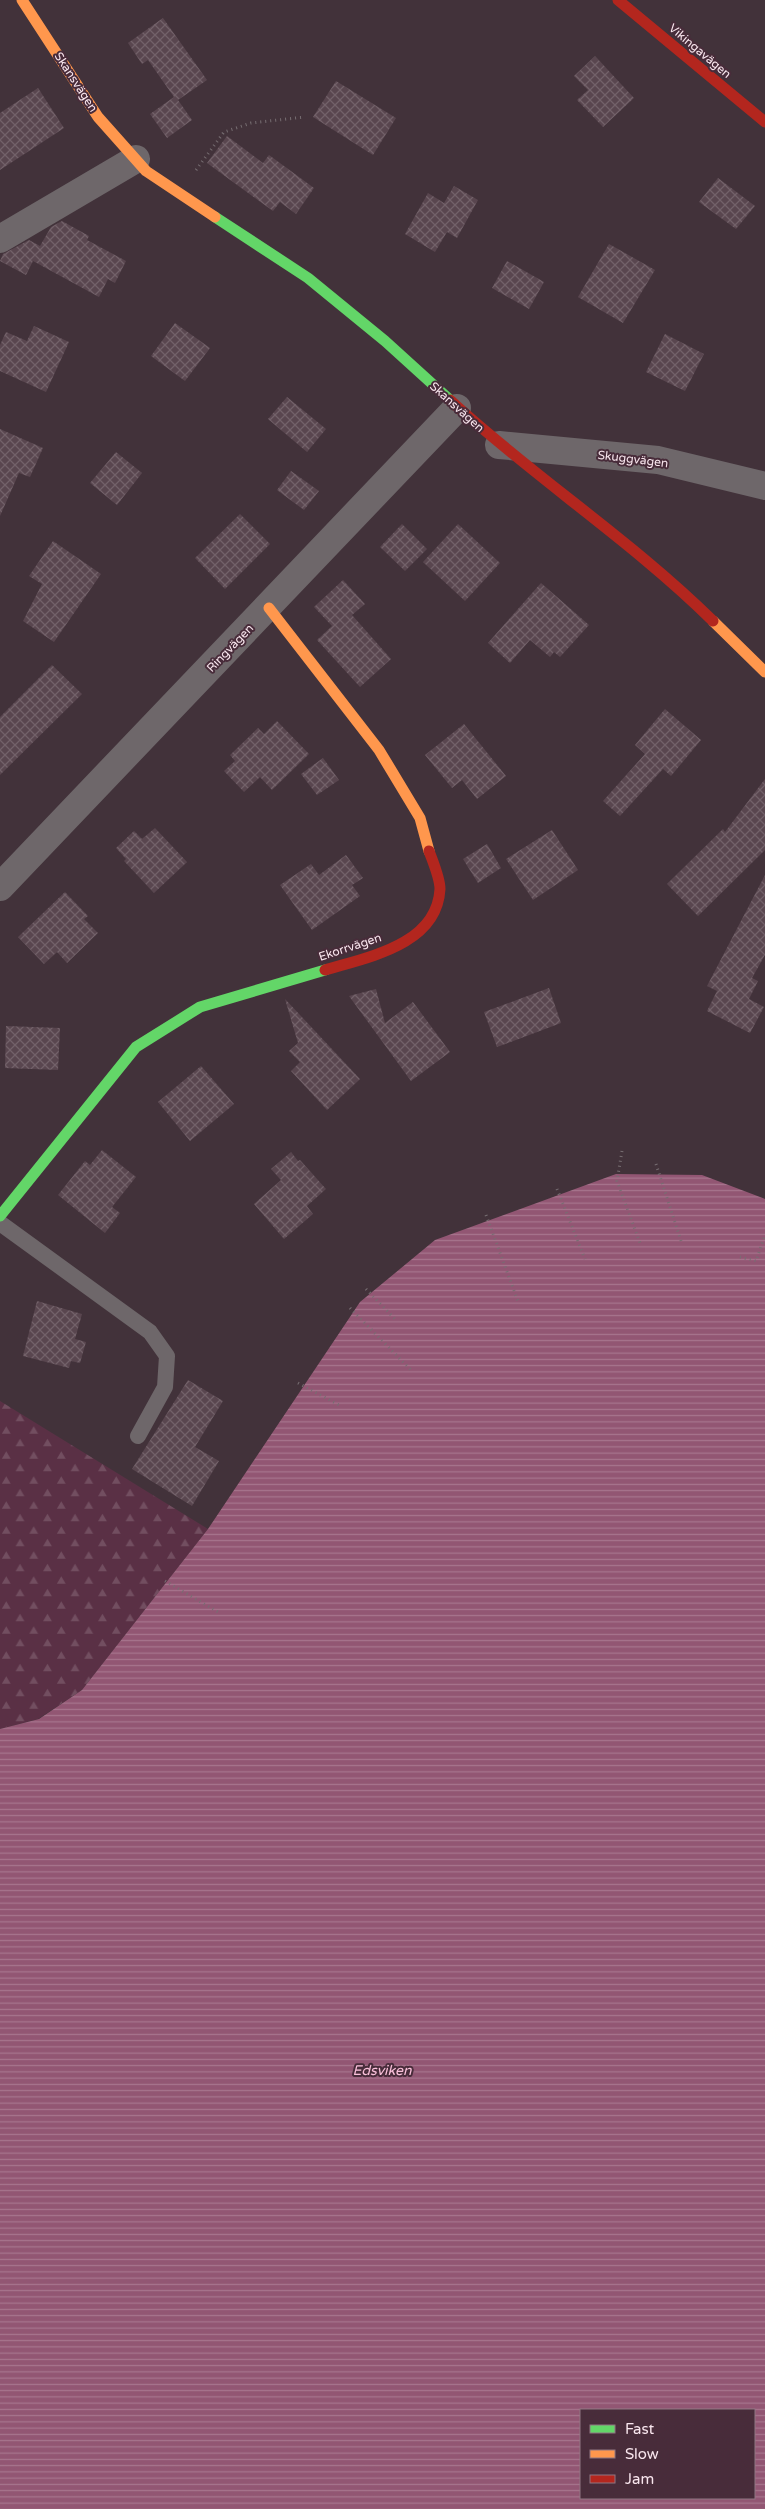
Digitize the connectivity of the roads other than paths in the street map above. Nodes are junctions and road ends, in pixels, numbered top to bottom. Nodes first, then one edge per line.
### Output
1 (22, 0) edge
2 (618, 0) edge
3 (765, 122) edge
4 (136, 159) junction
5 (0, 239) edge
6 (457, 408) junction
7 (499, 445) junction
8 (765, 486) edge
9 (269, 608) junction
10 (765, 672) edge
11 (0, 887) edge
12 (0, 1216) edge
13 (0, 1223) edge
14 (138, 1436) dead end

1 - 4 street, Skansvägen
2 - 3 street, Vikingavägen
4 - 5 street
4 - 6 street, Skansvägen
6 - 7 street, Skansvägen
6 - 9 street, Ringvägen
7 - 8 street, Skuggvägen
7 - 10 street, Skansvägen
9 - 11 street, Ringvägen
9 - 12 street, Ekorrvägen
13 - 14 lane

